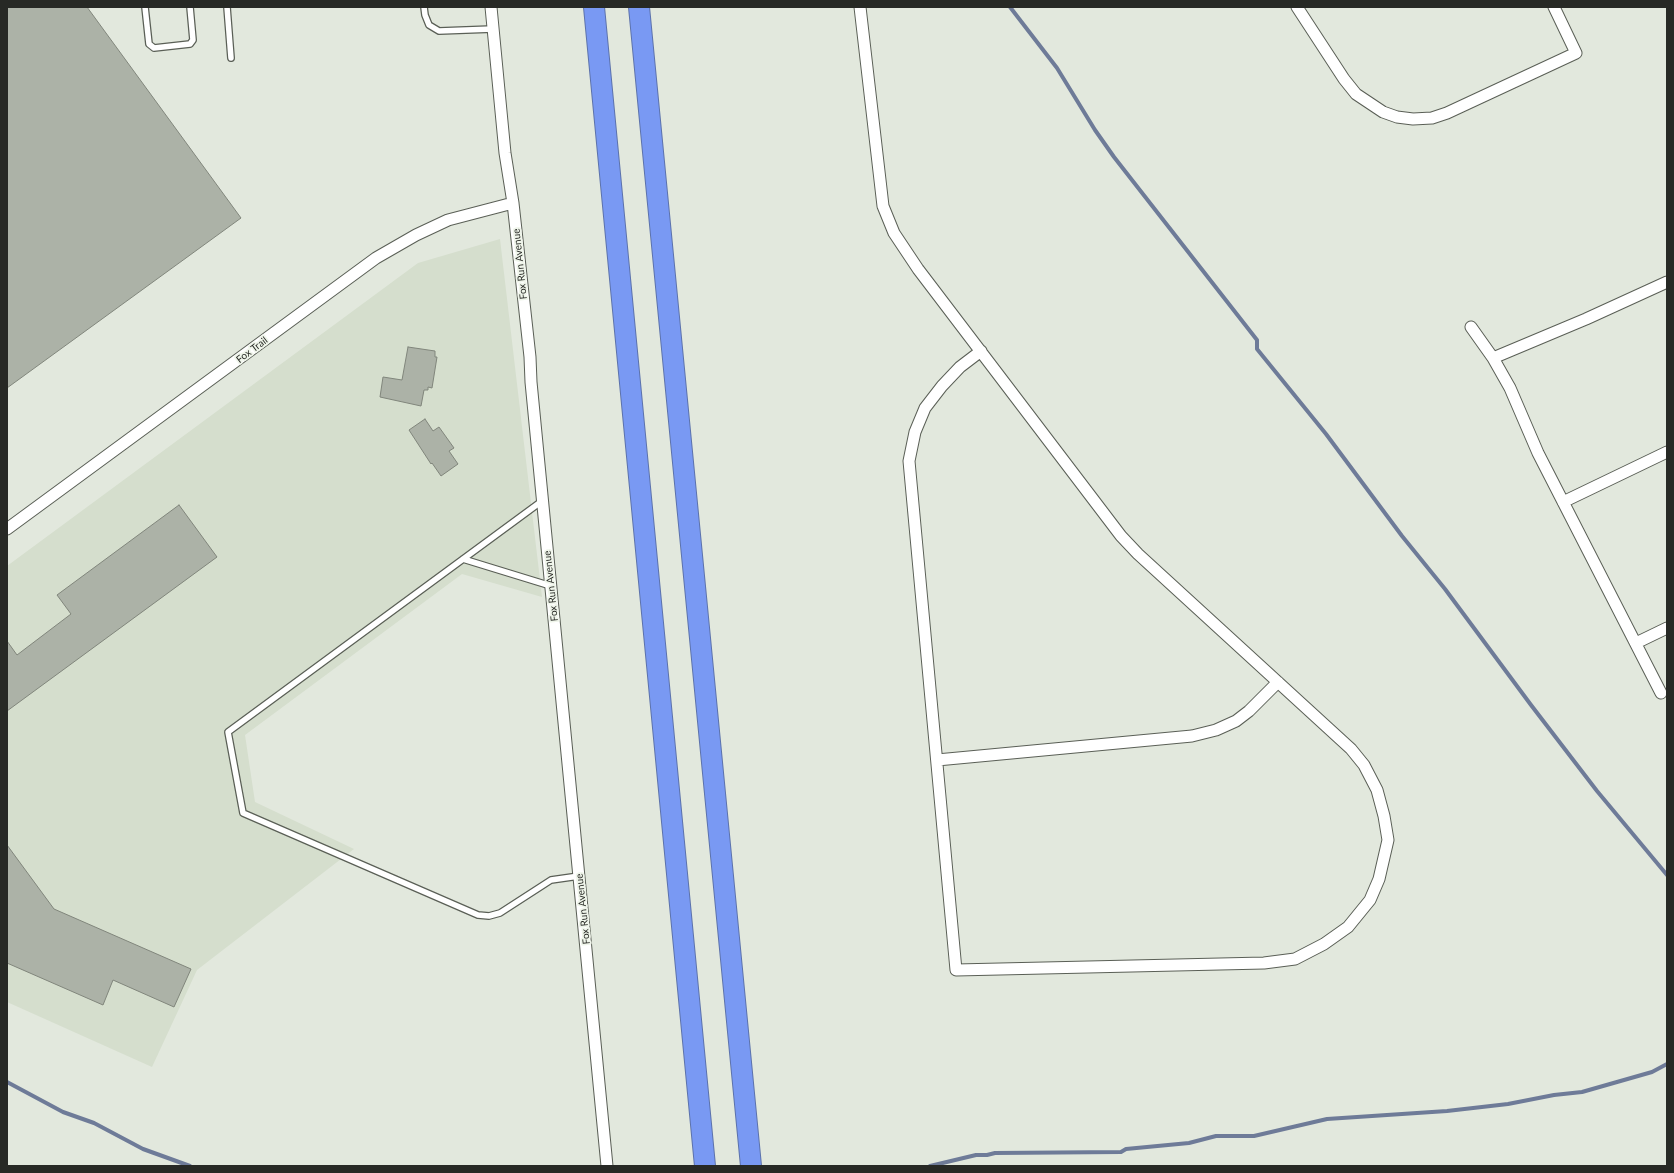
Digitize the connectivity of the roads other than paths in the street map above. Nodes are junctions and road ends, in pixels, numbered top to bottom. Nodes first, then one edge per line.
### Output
1 (145, 7) edge
2 (190, 7) edge
3 (227, 7) edge
4 (424, 7) edge
5 (491, 7) edge
6 (594, 7) edge
7 (639, 7) edge
8 (860, 7) edge
9 (1297, 7) edge
10 (1554, 7) edge
11 (493, 29) junction
12 (231, 58) dead end
13 (513, 203) junction
14 (1667, 282) edge
15 (1471, 327) dead end
16 (981, 352) junction
17 (1493, 358) junction
18 (1667, 452) edge
19 (542, 500) junction
20 (1563, 502) junction
21 (7, 529) edge
22 (463, 559) junction
23 (551, 586) junction
24 (1667, 628) edge
25 (1636, 642) junction
26 (1278, 682) junction
27 (1661, 694) dead end
28 (937, 760) junction
29 (580, 876) junction
30 (607, 1166) edge
31 (705, 1166) edge
32 (751, 1166) edge

1 - 2 lane
3 - 12 lane
4 - 11 lane
5 - 11 street, Fox Run Avenue
6 - 31 highway
7 - 32 highway
8 - 16 street
9 - 10 street
11 - 13 street, Fox Run Avenue
13 - 19 street, Fox Run Avenue
13 - 21 street, Fox Trail
14 - 17 street
15 - 17 street
16 - 26 street
16 - 28 street
17 - 20 street
18 - 20 street
19 - 22 lane
19 - 23 street, Fox Run Avenue
20 - 25 street
22 - 23 lane
22 - 29 lane
23 - 29 street, Fox Run Avenue
24 - 25 street
25 - 27 street
26 - 28 street
26 - 28 street
29 - 30 street, Fox Run Avenue

